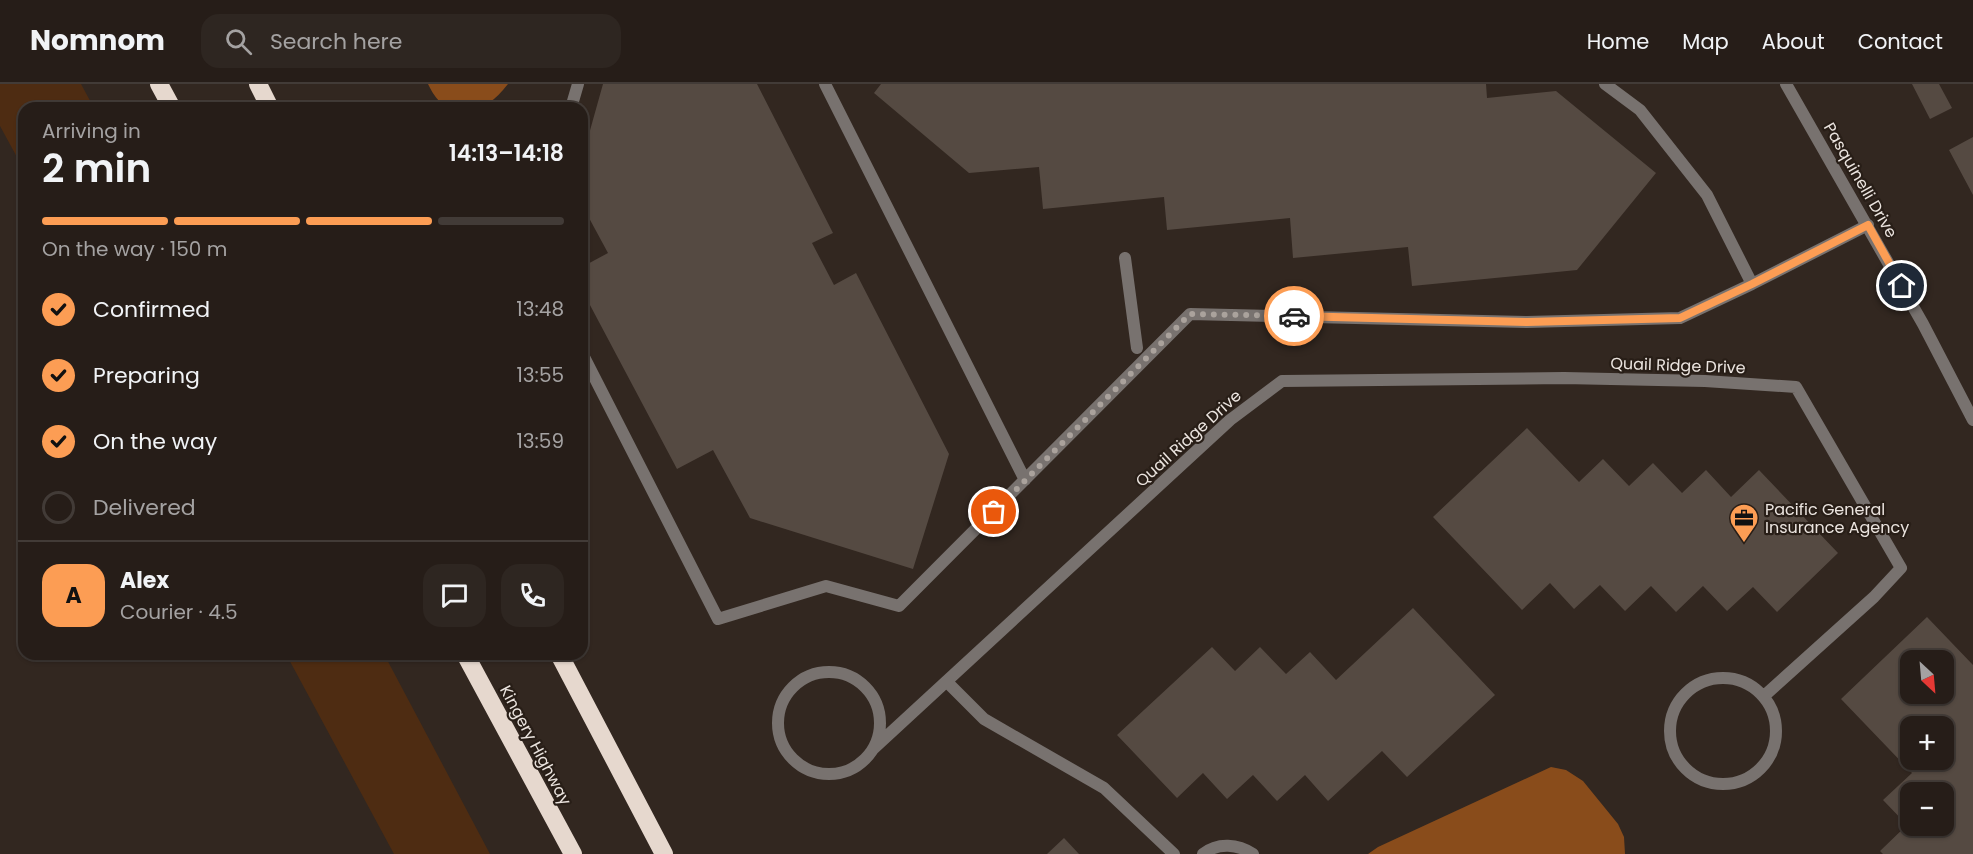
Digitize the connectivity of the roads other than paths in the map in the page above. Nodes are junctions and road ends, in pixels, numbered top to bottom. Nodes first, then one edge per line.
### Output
1 (159, 84) edge
2 (258, 84) edge
3 (578, 84) edge
4 (825, 84) edge
5 (1605, 84) edge
6 (1786, 84) edge
7 (169, 102) edge
8 (267, 102) edge
9 (573, 102) edge
10 (1868, 225) junction
11 (1125, 258) dead end
12 (1752, 284) junction
13 (1137, 348) dead end
14 (588, 364) edge
15 (1973, 420) edge
16 (1025, 480) junction
17 (468, 660) edge
18 (562, 660) edge
19 (947, 682) junction
20 (1764, 696) junction
21 (873, 749) junction
22 (573, 854) edge
23 (664, 854) edge
24 (1174, 854) edge
25 (1203, 854) edge
26 (1253, 854) edge

1 - 7 highway
2 - 8 highway
3 - 9 street
4 - 16 street
5 - 12 street
6 - 10 street, Pasquinelli Drive
10 - 12 street
10 - 15 street, Pasquinelli Drive
11 - 13 street
12 - 16 street
14 - 16 street
17 - 22 highway, Kingery Highway
18 - 23 highway
19 - 20 street, Quail Ridge Drive
19 - 21 street, Quail Ridge Drive
19 - 24 street
20 - 20 street
21 - 21 street, Quail Ridge Drive
25 - 26 street

